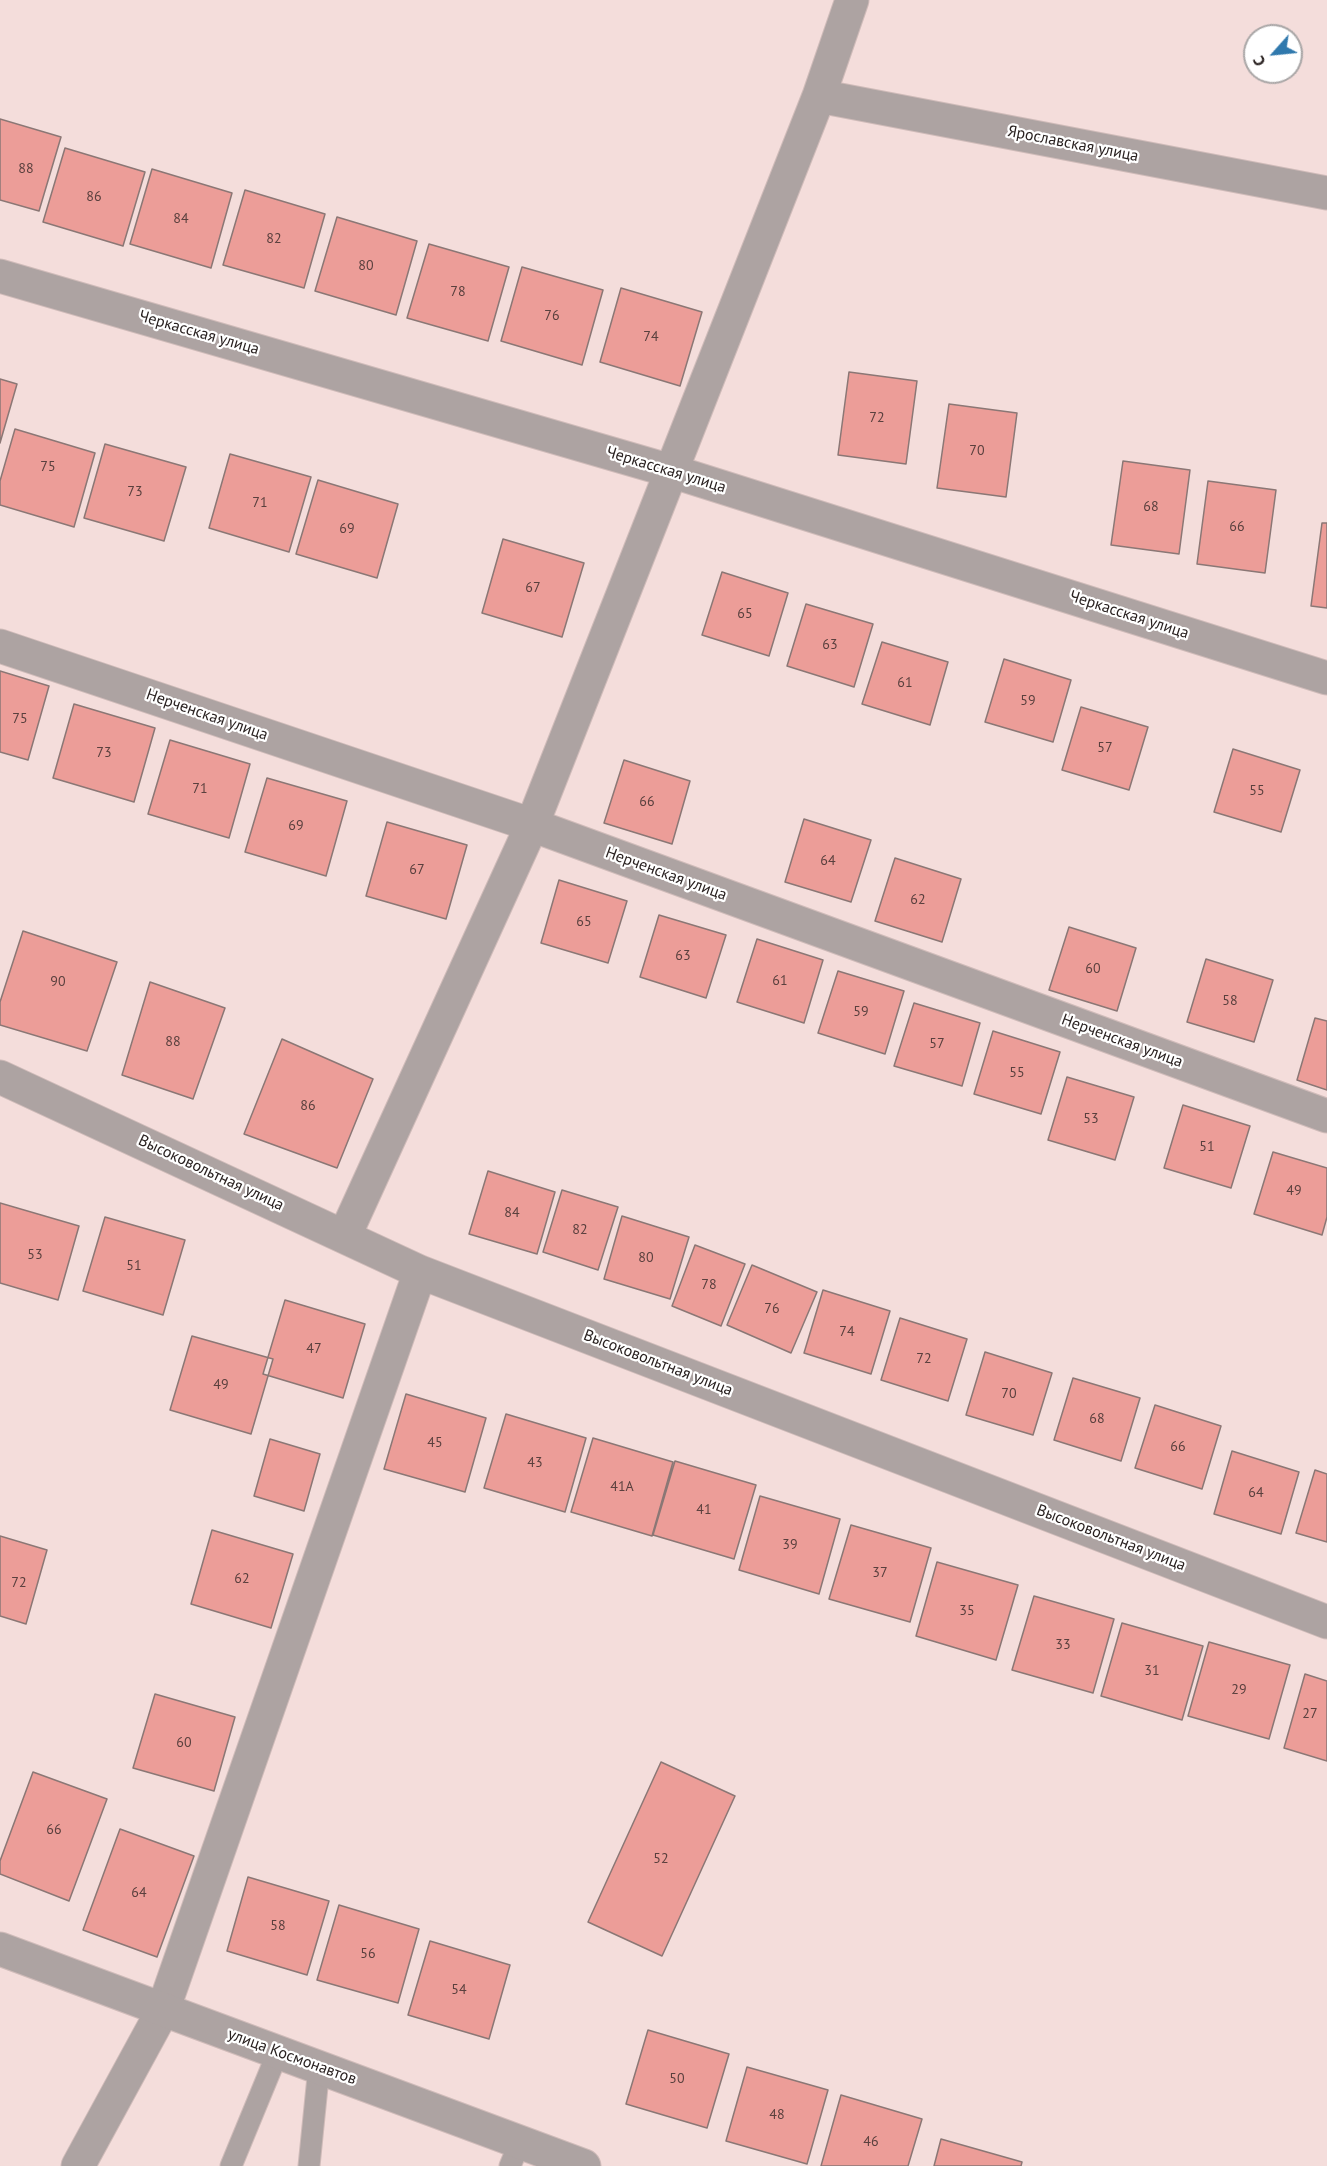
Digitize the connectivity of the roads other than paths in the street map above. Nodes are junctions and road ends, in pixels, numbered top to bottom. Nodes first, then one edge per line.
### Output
1 (852, 0) edge
2 (819, 96) junction
3 (1327, 193) edge
4 (0, 276) edge
5 (671, 471) junction
6 (0, 646) edge
7 (1327, 678) edge
8 (532, 825) junction
9 (0, 1077) edge
10 (1327, 1116) edge
11 (345, 1235) junction
12 (420, 1272) junction
13 (1327, 1622) edge
14 (0, 1949) edge
15 (163, 2010) junction
16 (278, 2052) junction
17 (319, 2067) junction
18 (515, 2154) edge
19 (78, 2166) edge
20 (231, 2166) edge
21 (309, 2166) edge
22 (584, 2166) edge

1 - 2 street
2 - 3 street, Ярославская улица
2 - 5 street
4 - 5 street, Черкасская улица
5 - 7 street, Черкасская улица
5 - 8 street
6 - 8 street, Нерченская улица
8 - 10 street, Нерченская улица
8 - 11 street
9 - 11 street, Высоковольтная улица
11 - 12 street, Высоковольтная улица
12 - 13 street, Высоковольтная улица
12 - 15 street
14 - 15 street, улица Космонавтов
15 - 16 street, улица Космонавтов
15 - 19 street
16 - 17 street, улица Космонавтов
16 - 20 lane
17 - 18 street, улица Космонавтов
17 - 21 lane
18 - 22 street, улица Космонавтов

